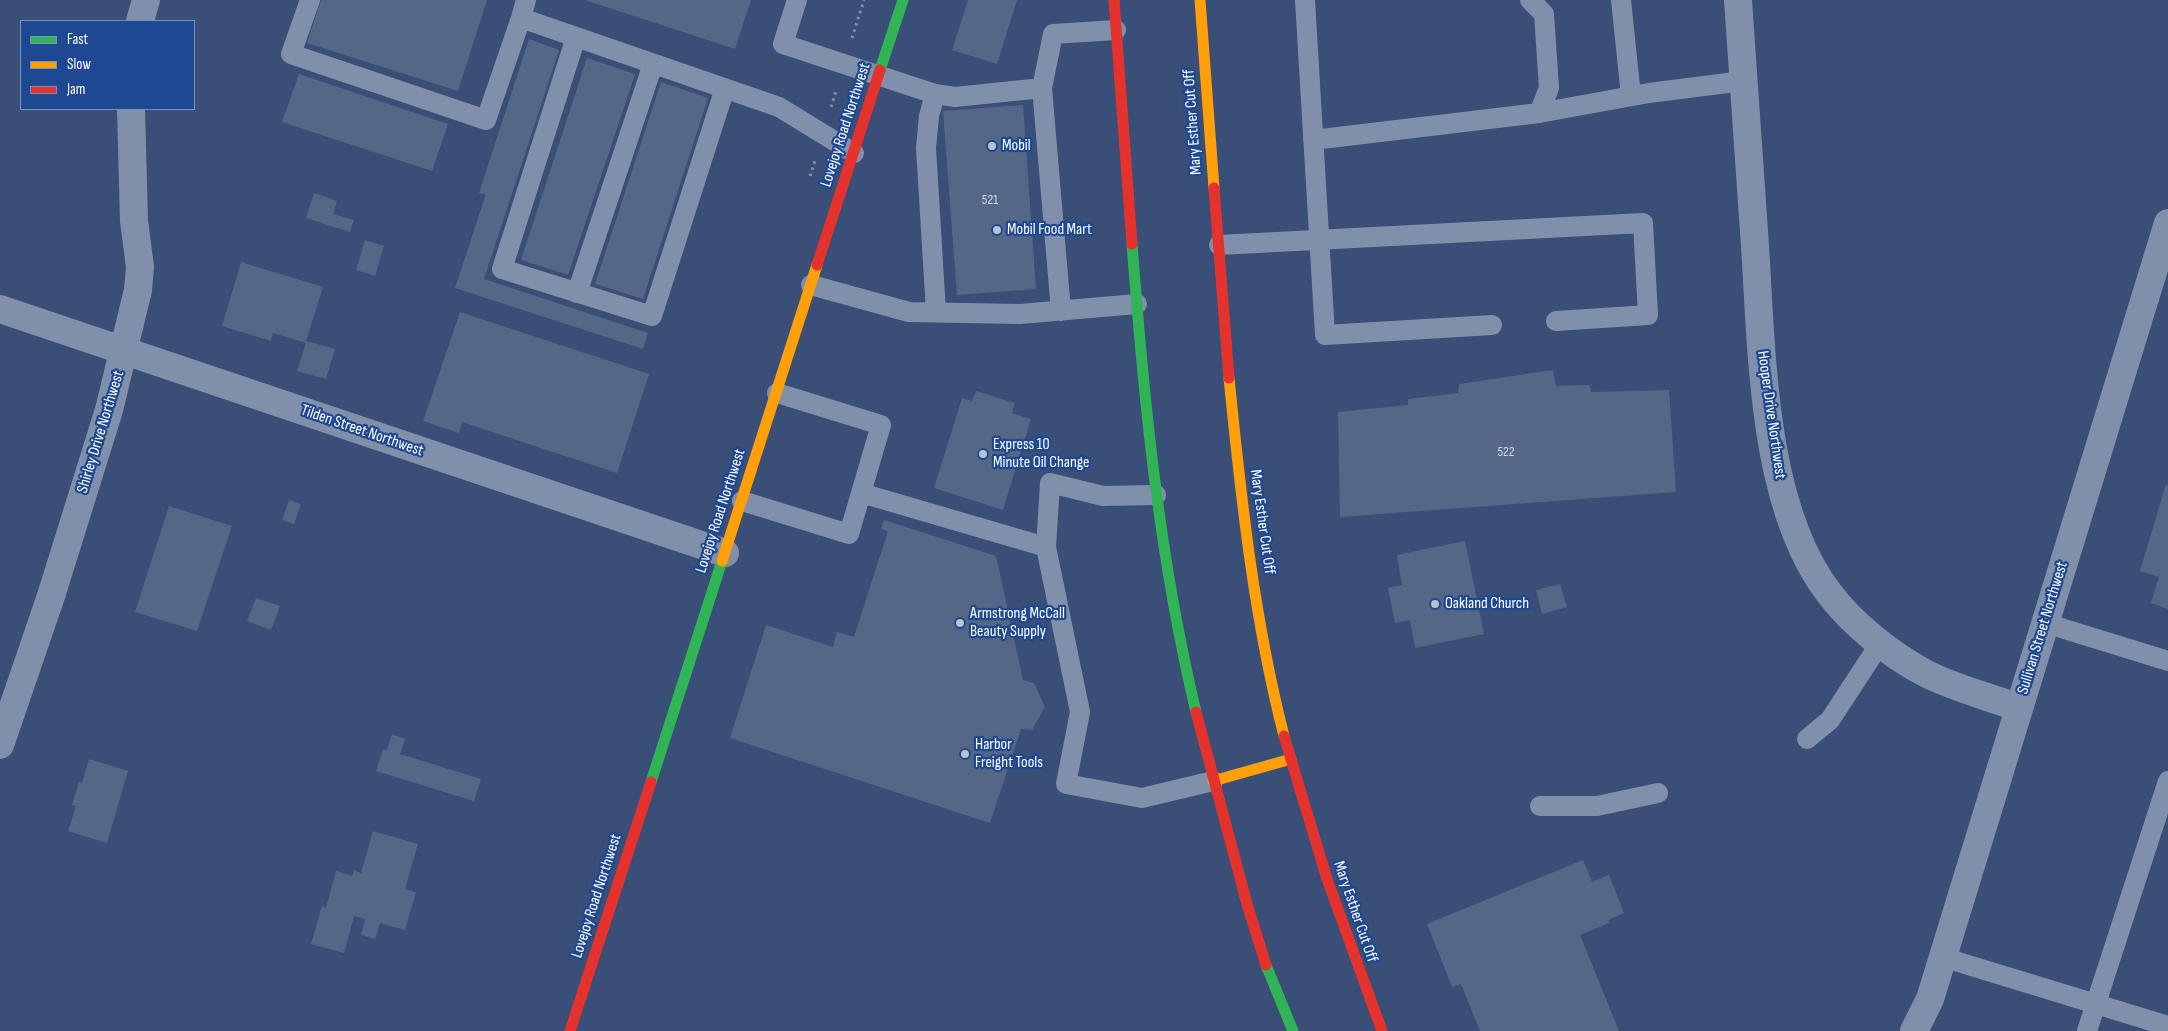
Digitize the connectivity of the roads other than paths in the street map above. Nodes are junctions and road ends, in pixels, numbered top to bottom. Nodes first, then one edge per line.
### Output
1 (146, 0) edge
2 (310, 0) edge
3 (797, 0) edge
4 (903, 0) edge
5 (1114, 0) edge
6 (1200, 0) edge
7 (1305, 0) edge
8 (1530, 0) edge
9 (1621, 0) edge
10 (1738, 0) edge
11 (524, 9) edge
12 (140, 20) edge
13 (1116, 30) junction
14 (576, 37) junction
15 (653, 64) junction
16 (879, 76) junction
17 (1744, 81) junction
18 (725, 88) junction
19 (1042, 88) junction
20 (935, 94) junction
21 (1630, 96) junction
22 (131, 110) edge
23 (1539, 113) junction
24 (1313, 140) junction
25 (854, 152) junction
26 (2168, 224) edge
27 (1319, 240) junction
28 (1219, 245) junction
29 (811, 285) junction
30 (577, 293) junction
31 (1137, 304) junction
32 (0, 309) edge
33 (1061, 311) junction
34 (936, 312) junction
35 (1556, 321) dead end
36 (1492, 325) dead end
37 (125, 351) junction
38 (777, 393) junction
39 (861, 492) junction
40 (1156, 495) junction
41 (742, 501) junction
42 (1046, 548) junction
43 (725, 553) junction
44 (2045, 623) junction
45 (1880, 642) junction
46 (2168, 662) edge
47 (2019, 708) junction
48 (1807, 739) dead end
49 (0, 745) edge
50 (1291, 759) junction
51 (1213, 781) junction
52 (2168, 781) edge
53 (1658, 793) dead end
54 (1540, 806) dead end
55 (1942, 957) junction
56 (2095, 1004) junction
57 (2168, 1026) edge
58 (570, 1031) edge
59 (1293, 1031) edge
60 (1382, 1031) edge
61 (1914, 1031) edge
62 (2087, 1031) edge

1 - 12 street
2 - 11 lane
3 - 16 lane
4 - 16 main road, Lovejoy Road Northwest
5 - 13 main road
6 - 28 main road, Mary Esther Cut Off
7 - 24 lane
8 - 23 lane
9 - 21 lane
10 - 17 street, Hooper Drive Northwest
11 - 14 lane
13 - 19 lane
13 - 31 main road
14 - 15 lane
14 - 30 lane
15 - 18 lane
15 - 30 lane
16 - 20 lane
16 - 25 main road, Lovejoy Road Northwest
17 - 21 lane
17 - 45 street, Hooper Drive Northwest
18 - 25 lane
18 - 30 lane
19 - 20 lane
19 - 33 lane
20 - 34 lane
21 - 23 lane
22 - 37 street, Shirley Drive Northwest
23 - 24 lane
24 - 27 lane
25 - 29 main road, Lovejoy Road Northwest
26 - 44 street, Sullivan Street Northwest
27 - 28 lane
27 - 35 lane
27 - 36 lane
28 - 50 main road, Mary Esther Cut Off
29 - 34 lane
29 - 38 main road, Lovejoy Road Northwest
31 - 33 lane
31 - 40 main road
32 - 37 street, Tilden Street Northwest
33 - 34 lane
37 - 43 street, Tilden Street Northwest
37 - 49 street, Shirley Drive Northwest
38 - 39 lane
38 - 41 main road, Lovejoy Road Northwest
39 - 41 lane
39 - 42 lane
40 - 42 lane
40 - 51 main road
41 - 43 main road, Lovejoy Road Northwest
42 - 51 lane
43 - 58 main road, Lovejoy Road Northwest
44 - 46 lane
44 - 47 street, Sullivan Street Northwest
45 - 47 street, Hooper Drive Northwest
45 - 48 lane
47 - 55 street, Sullivan Street Northwest
50 - 51 main road
50 - 60 main road, Mary Esther Cut Off
51 - 59 main road
52 - 56 lane
53 - 54 lane
55 - 56 lane
55 - 61 street, Sullivan Street Northwest
56 - 57 lane
56 - 62 lane

